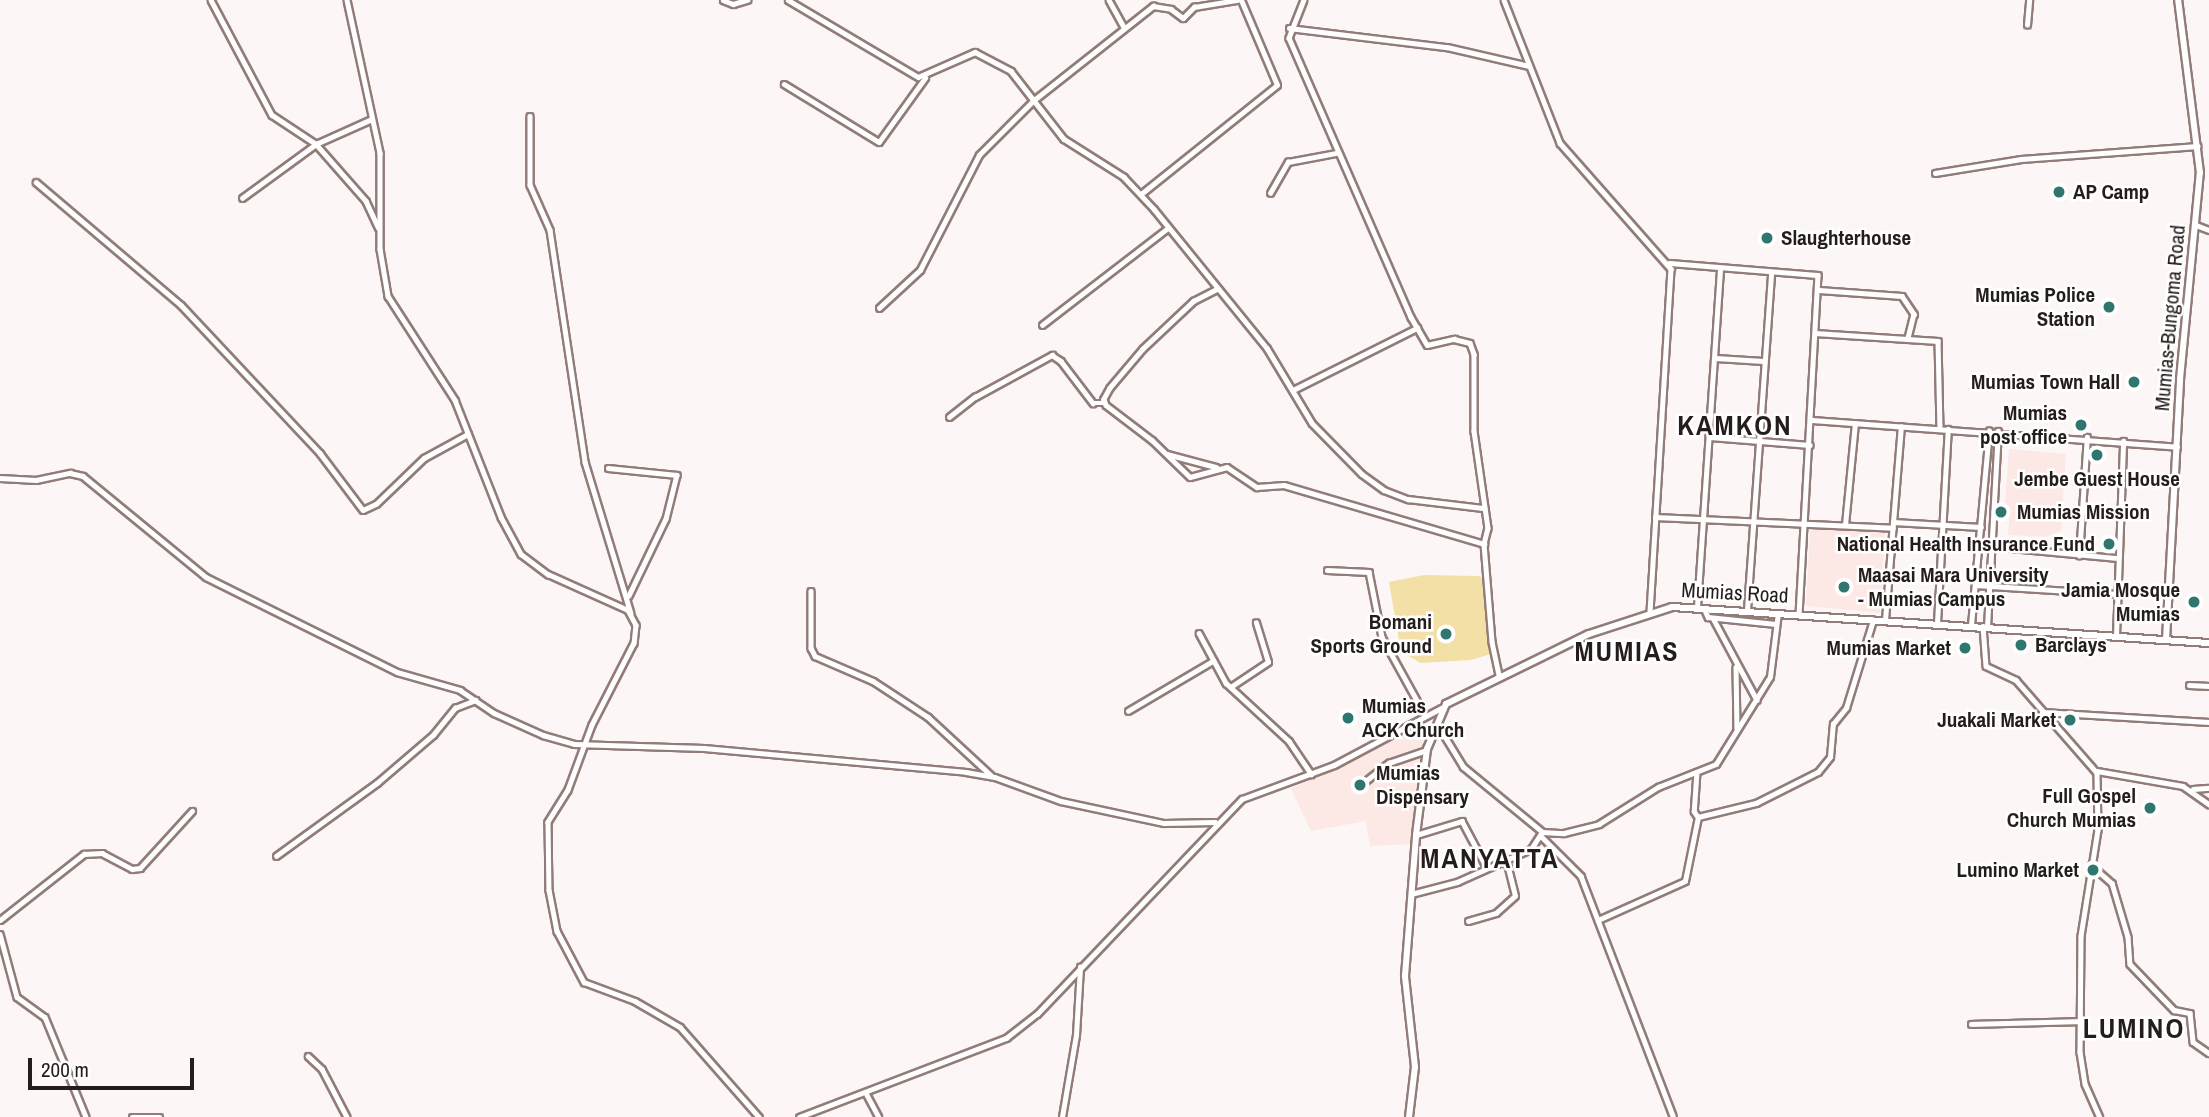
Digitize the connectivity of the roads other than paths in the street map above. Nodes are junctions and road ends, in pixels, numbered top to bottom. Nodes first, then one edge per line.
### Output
1 (211, 0) edge
2 (347, 0) edge
3 (723, 0) edge
4 (747, 0) edge
5 (788, 0) edge
6 (1109, 0) edge
7 (1239, 0) edge
8 (1304, 0) edge
9 (1504, 0) edge
10 (2029, 0) edge
11 (2178, 0) edge
12 (2027, 25) dead end
13 (1124, 27) junction
14 (1289, 28) junction
15 (1530, 66) junction
16 (925, 78) junction
17 (784, 83) dead end
18 (1034, 100) junction
19 (530, 116) dead end
20 (372, 119) junction
21 (316, 144) junction
22 (2199, 146) junction
23 (1336, 153) junction
24 (1935, 173) dead end
25 (36, 182) dead end
26 (1270, 193) dead end
27 (1141, 194) junction
28 (242, 198) dead end
29 (2196, 225) junction
30 (1168, 228) junction
31 (2209, 230) edge
32 (379, 231) junction
33 (1669, 263) junction
34 (1720, 271) junction
35 (1771, 272) junction
36 (1218, 289) junction
37 (1819, 290) junction
38 (879, 307) dead end
39 (1042, 325) dead end
40 (1417, 328) junction
41 (1815, 333) junction
42 (1908, 338) junction
43 (1716, 358) junction
44 (1763, 361) junction
45 (1293, 390) junction
46 (1105, 403) junction
47 (949, 417) dead end
48 (1812, 420) junction
49 (1855, 423) junction
50 (1901, 427) junction
51 (1940, 428) junction
52 (1948, 429) junction
53 (1989, 431) junction
54 (1998, 431) junction
55 (468, 434) junction
56 (1710, 437) junction
57 (2087, 437) junction
58 (1758, 441) junction
59 (2123, 441) junction
60 (1810, 445) junction
61 (2178, 447) junction
62 (1166, 454) junction
63 (1218, 467) junction
64 (608, 468) dead end
65 (0, 478) edge
66 (1484, 508) junction
67 (1655, 517) junction
68 (1704, 519) junction
69 (1752, 521) junction
70 (1804, 523) junction
71 (1845, 525) junction
72 (1893, 525) junction
73 (1942, 525) junction
74 (1981, 527) junction
75 (1484, 544) junction
76 (1979, 545) junction
77 (1992, 548) junction
78 (2079, 556) junction
79 (2117, 558) junction
80 (1327, 570) dead end
81 (1975, 585) junction
82 (1988, 586) junction
83 (811, 591) dead end
84 (2117, 594) junction
85 (629, 597) junction
86 (1700, 607) junction
87 (1747, 610) junction
88 (1650, 612) junction
89 (632, 613) junction
90 (1778, 613) junction
91 (1799, 614) junction
92 (1713, 618) junction
93 (1874, 620) junction
94 (1885, 620) junction
95 (1256, 623) dead end
96 (1937, 623) junction
97 (1776, 624) junction
98 (1971, 625) junction
99 (1985, 626) junction
100 (1199, 633) dead end
101 (2116, 636) junction
102 (2166, 640) junction
103 (2209, 643) edge
104 (1213, 661) junction
105 (1736, 665) junction
106 (1499, 677) junction
107 (2189, 685) dead end
108 (1231, 686) junction
109 (2209, 686) edge
110 (1757, 700) junction
111 (476, 701) junction
112 (1441, 708) junction
113 (1128, 710) dead end
114 (2042, 712) junction
115 (1425, 715) junction
116 (1436, 722) junction
117 (2209, 722) edge
118 (1738, 729) junction
119 (584, 744) junction
120 (1427, 749) junction
121 (2096, 770) junction
122 (1697, 772) junction
123 (1311, 774) junction
124 (992, 776) junction
125 (1363, 783) dead end
126 (2209, 788) edge
127 (2192, 789) junction
128 (2209, 804) edge
129 (192, 811) dead end
130 (1698, 817) junction
131 (1214, 822) junction
132 (1541, 834) junction
133 (1416, 835) junction
134 (276, 856) dead end
135 (1506, 859) junction
136 (2090, 864) junction
137 (1488, 868) junction
138 (1411, 894) junction
139 (0, 920) edge
140 (1598, 920) junction
141 (1468, 921) dead end
142 (0, 934) edge
143 (1080, 967) junction
144 (2082, 1021) junction
145 (1971, 1024) dead end
146 (2209, 1053) edge
147 (308, 1056) dead end
148 (866, 1093) junction
149 (1673, 1116) edge
150 (86, 1117) edge
151 (132, 1117) edge
152 (160, 1117) edge
153 (347, 1117) edge
154 (758, 1117) edge
155 (799, 1117) edge
156 (879, 1117) edge
157 (1062, 1117) edge
158 (1409, 1117) edge
159 (2100, 1117) edge

1 - 21 street
2 - 20 street
3 - 4 street
5 - 16 street
6 - 13 street
7 - 13 street
7 - 27 street
8 - 14 street
9 - 15 street
10 - 12 street
11 - 22 street, Mumias-Bungoma Road
13 - 18 street
14 - 15 street
14 - 23 street
15 - 33 street
16 - 17 street
16 - 18 street
18 - 27 street
18 - 38 street
19 - 85 street
20 - 21 street
20 - 32 street
21 - 28 street
21 - 32 street
22 - 24 street
22 - 29 street, Mumias-Bungoma Road
23 - 26 street
23 - 40 street
25 - 55 street
27 - 30 street
29 - 31 street
29 - 61 street, Mumias-Bungoma Road
30 - 36 street
30 - 39 street
32 - 55 street
33 - 34 street
33 - 67 street
34 - 35 street
34 - 43 street
35 - 37 street
35 - 44 street
36 - 45 street
36 - 46 street
37 - 41 street
37 - 42 street
40 - 45 street
40 - 66 street
41 - 42 street
41 - 48 street
42 - 51 street
43 - 44 street
43 - 56 street
44 - 58 street
45 - 66 street
46 - 47 street
46 - 62 street
48 - 49 street
48 - 60 street
49 - 50 street
49 - 71 street
50 - 51 street
50 - 72 street
51 - 52 street
52 - 53 street
52 - 73 street
53 - 54 street
53 - 74 street
54 - 57 street
54 - 77 street
55 - 89 street
56 - 58 street
56 - 68 street
57 - 59 street
57 - 78 street
58 - 60 street
58 - 69 street
59 - 61 street
59 - 79 street
60 - 70 street
61 - 102 street, Mumias-Bungoma Road
62 - 63 street
62 - 63 street
63 - 75 street
64 - 85 street
65 - 111 street
66 - 75 street
67 - 68 street
67 - 88 street
68 - 69 street
68 - 86 street
69 - 70 street
69 - 87 street
70 - 71 street
70 - 91 street
71 - 72 street
72 - 73 street
72 - 94 street
73 - 74 street
73 - 96 street
74 - 76 street
75 - 106 street
76 - 77 street
76 - 81 street
77 - 78 street
77 - 82 street
78 - 79 street
79 - 84 street
80 - 115 street
81 - 82 street
81 - 98 street
82 - 84 street
82 - 99 street
83 - 124 street
84 - 101 street
85 - 89 street
86 - 87 street, Mumias Road
86 - 88 street, Mumias Road
86 - 92 street
87 - 90 street, Mumias Road
88 - 106 street, Mumias Road
89 - 119 street
90 - 91 street, Mumias Road
90 - 97 street
91 - 93 street, Mumias Road
92 - 97 street
92 - 105 street
93 - 94 street, Mumias Road
93 - 130 street
94 - 96 street, Mumias Road
95 - 108 street
96 - 98 street, Mumias Road
97 - 110 street
98 - 99 street, Mumias Road
99 - 101 street, Mumias Road
99 - 114 street
100 - 104 street
101 - 102 street, Mumias Road
102 - 103 street, Mumias Road
104 - 108 street
104 - 113 street
105 - 110 street
105 - 118 street
106 - 112 street, Mumias Road
107 - 109 street
108 - 123 street
110 - 118 street
111 - 119 street
111 - 134 street
112 - 115 street
112 - 116 street
114 - 117 street
114 - 121 street
115 - 123 street
116 - 120 street
116 - 132 street
118 - 122 street
119 - 124 street
119 - 154 street
120 - 125 street
120 - 133 street
121 - 127 street
121 - 136 street
122 - 130 street
122 - 132 street
123 - 131 street
124 - 131 street
126 - 127 street
127 - 128 street
129 - 139 street
130 - 140 street
131 - 143 street
132 - 135 street
132 - 140 street
133 - 137 street
133 - 138 street
135 - 137 street
135 - 141 street
136 - 144 street
136 - 146 street
137 - 138 street
138 - 158 street
140 - 149 street
142 - 150 street
143 - 148 street
143 - 157 street
144 - 145 street
144 - 159 street
147 - 153 street
148 - 155 street
148 - 156 street
151 - 152 street

